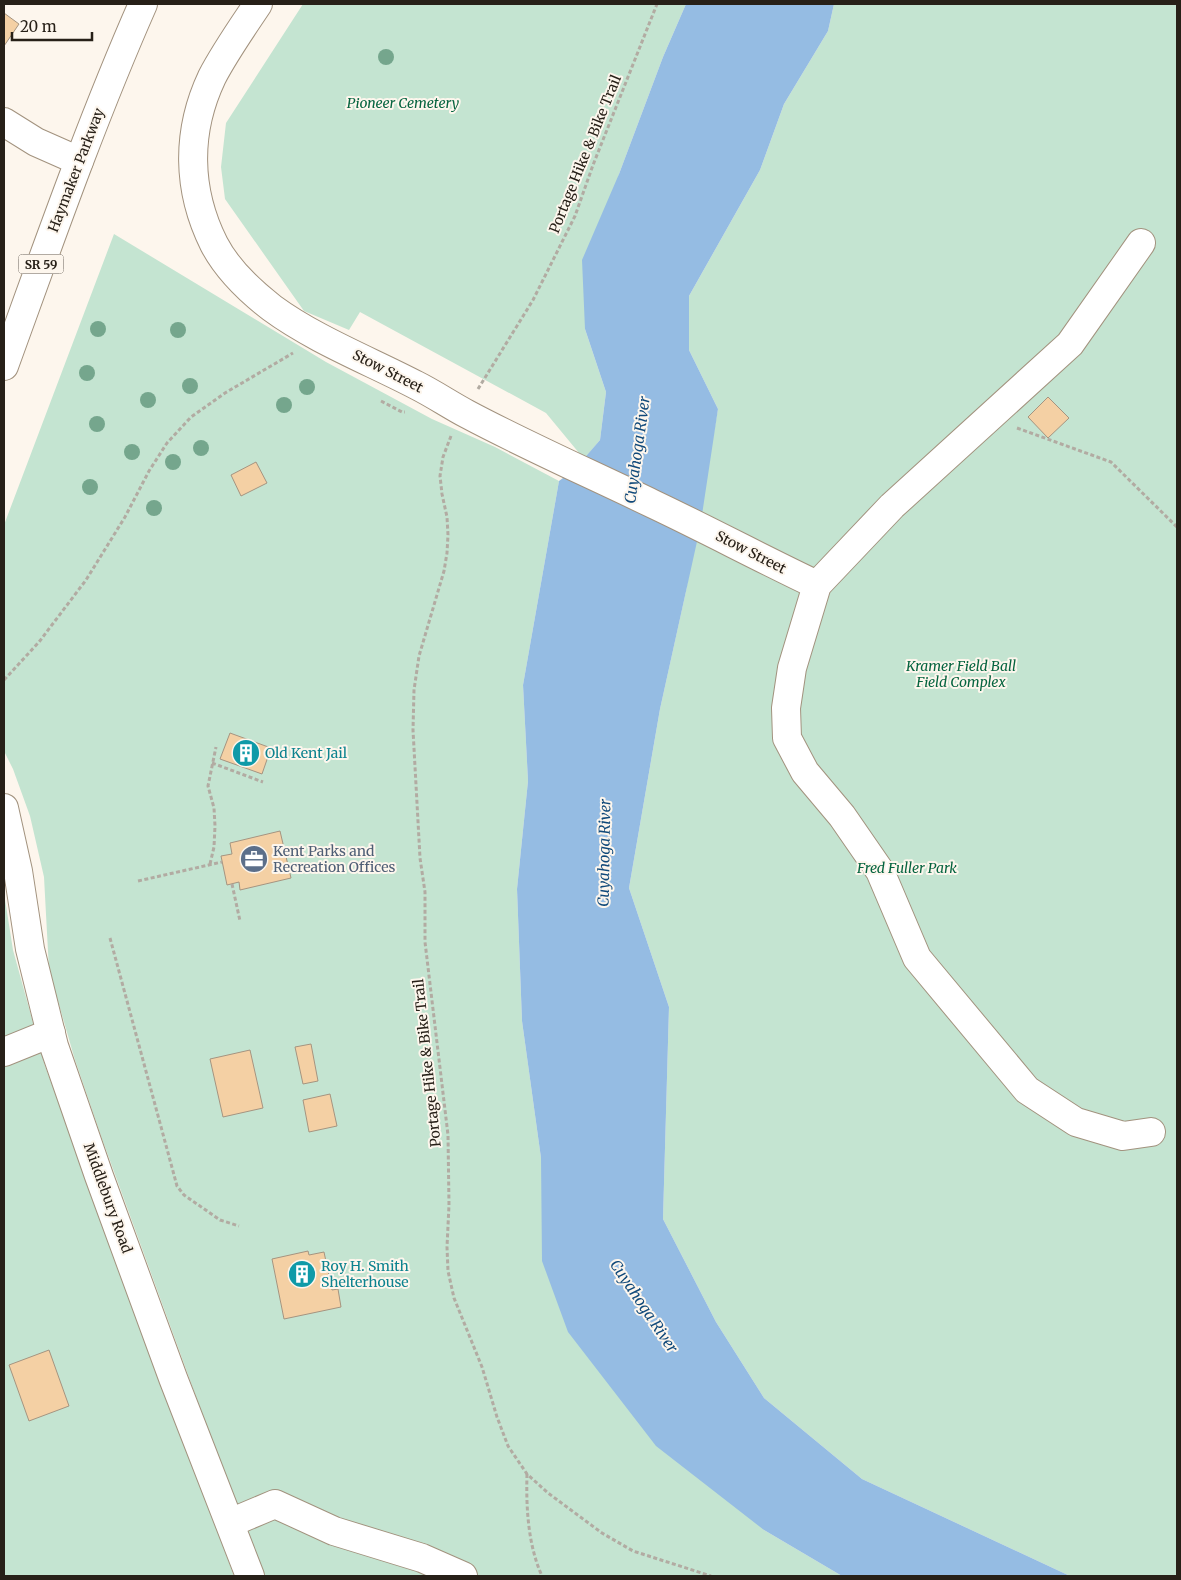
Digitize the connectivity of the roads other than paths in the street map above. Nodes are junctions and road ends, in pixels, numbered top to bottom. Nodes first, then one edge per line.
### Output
1 (143, 4) edge
2 (258, 4) edge
3 (4, 122) edge
4 (79, 161) junction
5 (1142, 243) dead end
6 (4, 366) edge
7 (817, 585) junction
8 (4, 808) edge
9 (51, 1033) junction
10 (4, 1052) edge
11 (1151, 1132) dead end
12 (230, 1523) junction
13 (250, 1576) edge
14 (463, 1576) edge

1 - 4 street, Haymaker Parkway / SR 59
2 - 7 street, Stow Street
3 - 4 street
4 - 6 street, Haymaker Parkway / SR 59
5 - 7 street
7 - 11 street
8 - 9 street, Middlebury Road
9 - 10 street
9 - 12 street, Middlebury Road
12 - 13 street, Middlebury Road
12 - 14 street

